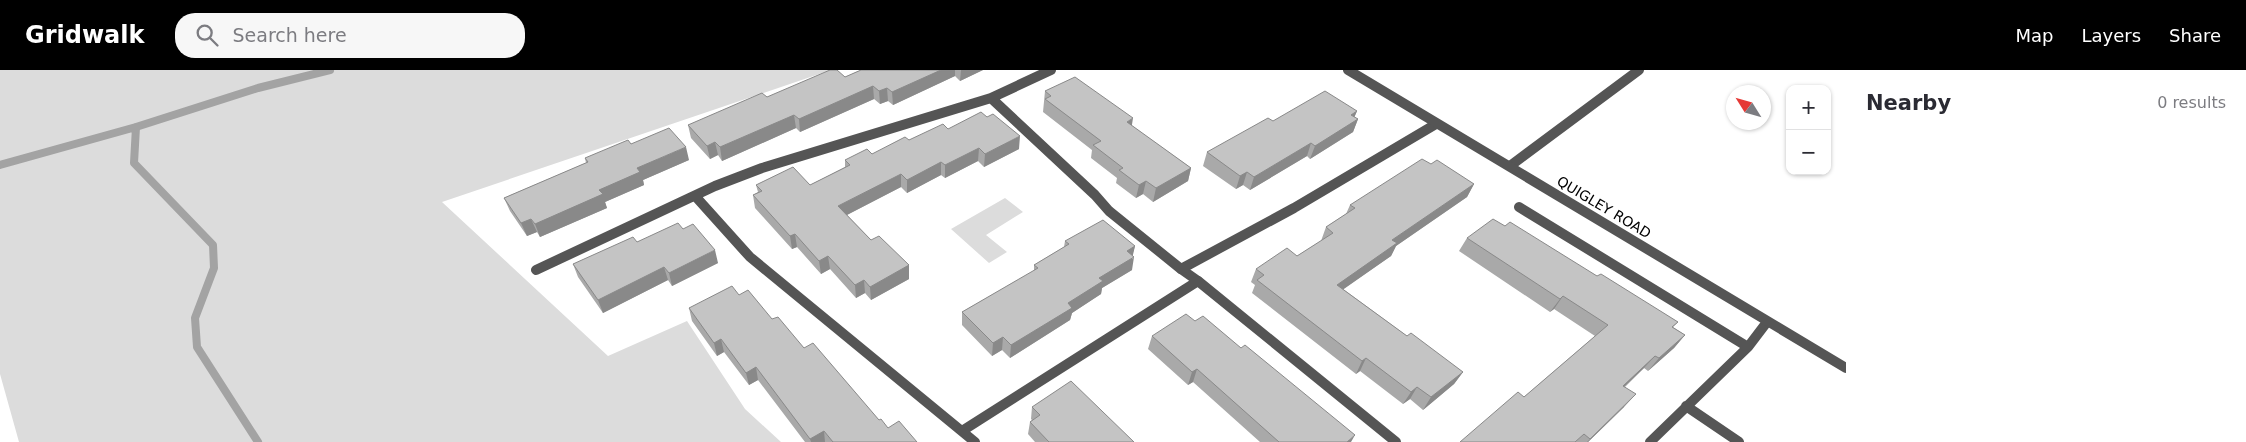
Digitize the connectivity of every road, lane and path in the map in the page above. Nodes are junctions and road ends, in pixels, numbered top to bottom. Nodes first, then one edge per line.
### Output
1 (1051, 70) edge
2 (1348, 70) edge
3 (1639, 70) edge
4 (991, 98) junction
5 (1436, 124) junction
6 (1510, 166) junction
7 (696, 196) junction
8 (1519, 207) dead end
9 (1181, 269) junction
10 (536, 270) dead end
11 (1198, 281) junction
12 (1767, 322) junction
13 (1748, 347) junction
14 (1846, 368) edge
15 (1686, 406) junction
16 (962, 431) junction
17 (975, 442) edge
18 (1396, 442) edge
19 (1650, 442) edge
20 (1739, 442) edge

1 - 4 street
2 - 5 street, QUIGLEY ROAD
3 - 6 street
4 - 7 street
4 - 9 street
5 - 6 street, QUIGLEY ROAD
5 - 9 street
6 - 12 street, QUIGLEY ROAD
7 - 10 street
7 - 16 street
8 - 13 street
9 - 11 street
11 - 16 street
11 - 18 street
12 - 13 street
12 - 14 street, QUIGLEY ROAD
13 - 15 street
15 - 19 street
15 - 20 street
16 - 17 street

